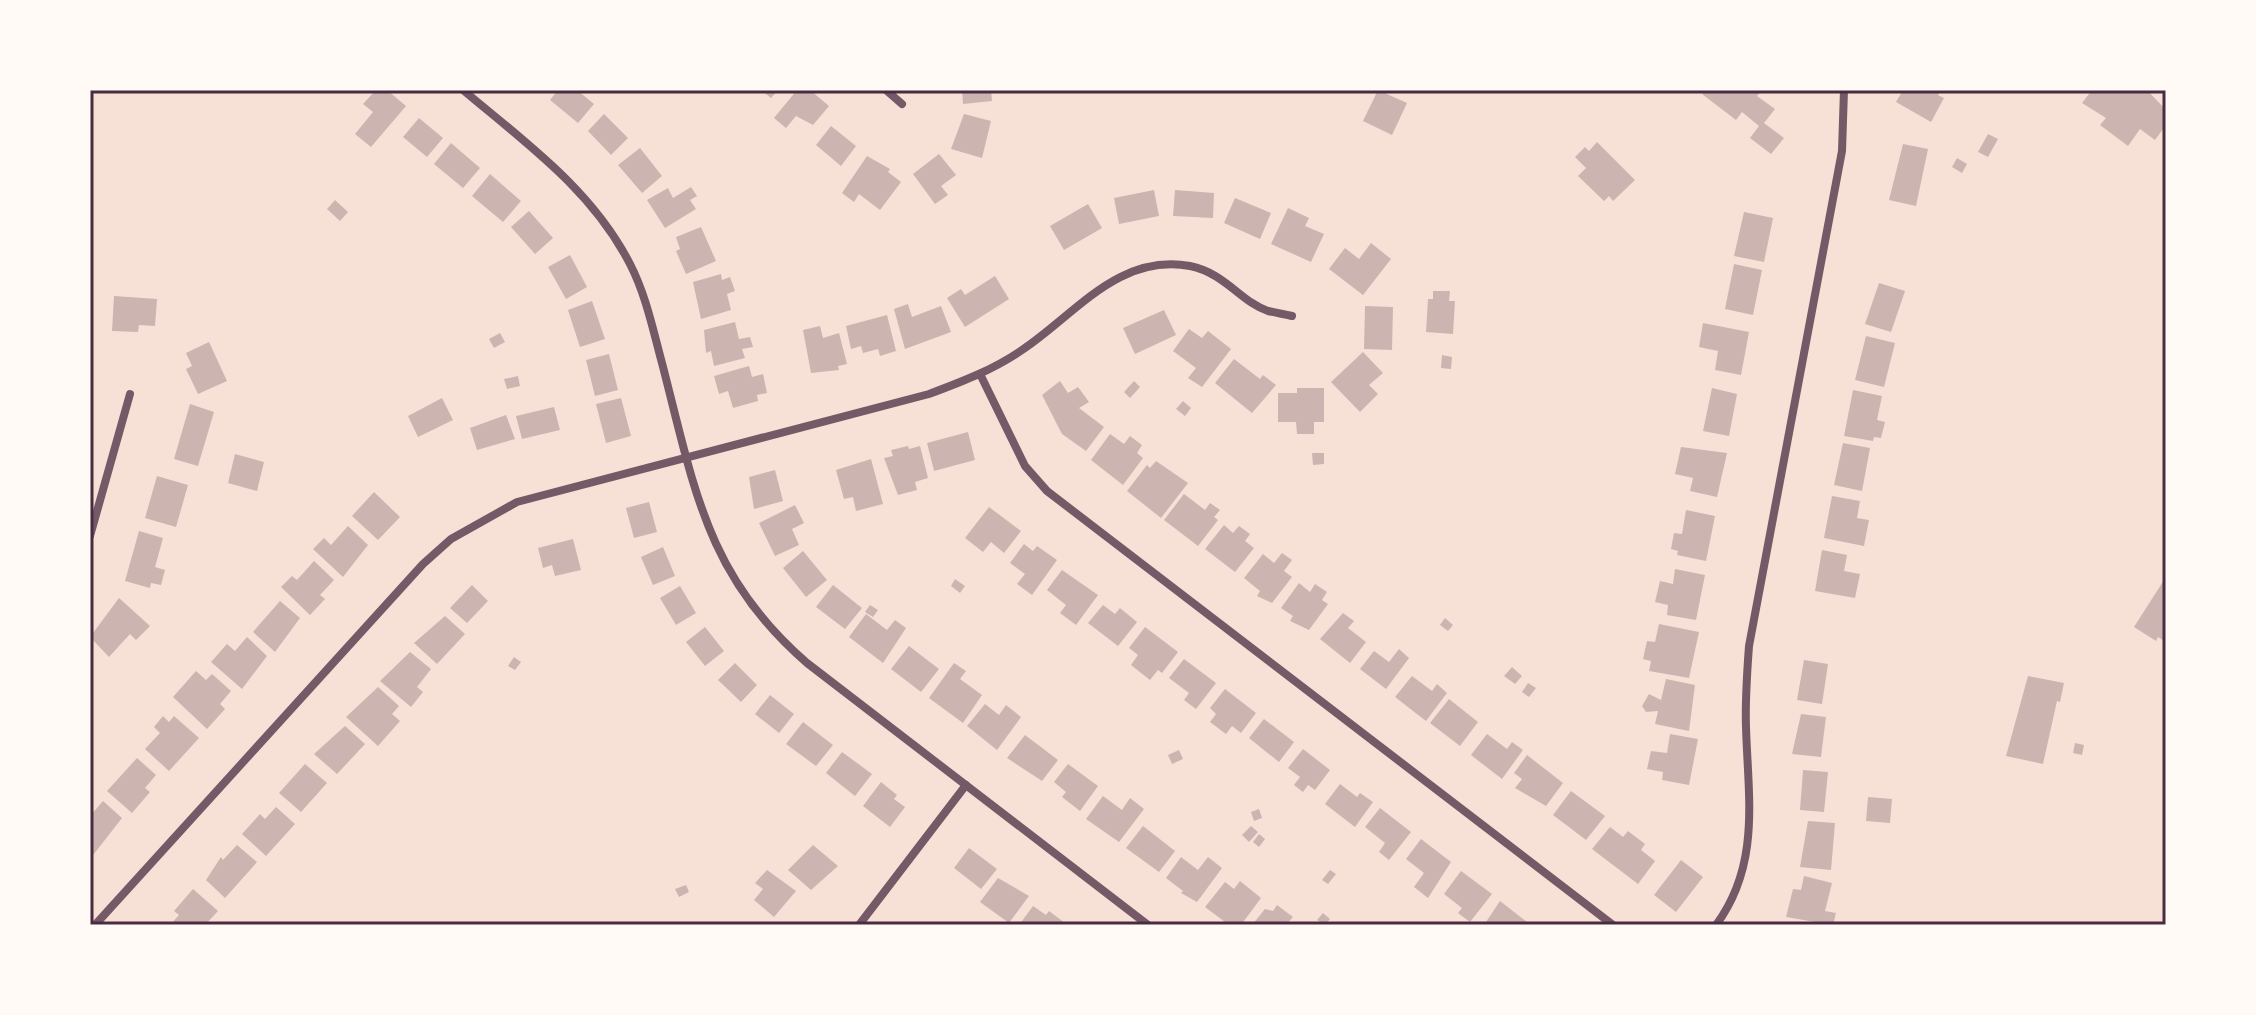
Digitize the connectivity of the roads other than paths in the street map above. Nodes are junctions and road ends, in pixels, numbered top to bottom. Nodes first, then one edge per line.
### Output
1 (463, 90) edge
2 (886, 90) edge
3 (1844, 90) edge
4 (902, 104) dead end
5 (1292, 316) dead end
6 (980, 374) junction
7 (130, 394) dead end
8 (687, 457) junction
9 (90, 536) edge
10 (966, 785) junction
11 (95, 925) edge
12 (859, 925) edge
13 (1148, 925) edge
14 (1613, 925) edge
15 (1716, 925) edge

1 - 8 street
2 - 4 street
3 - 15 street
5 - 6 street
6 - 8 street
6 - 14 street
7 - 9 street
8 - 10 street
8 - 11 street
10 - 12 street
10 - 13 street

